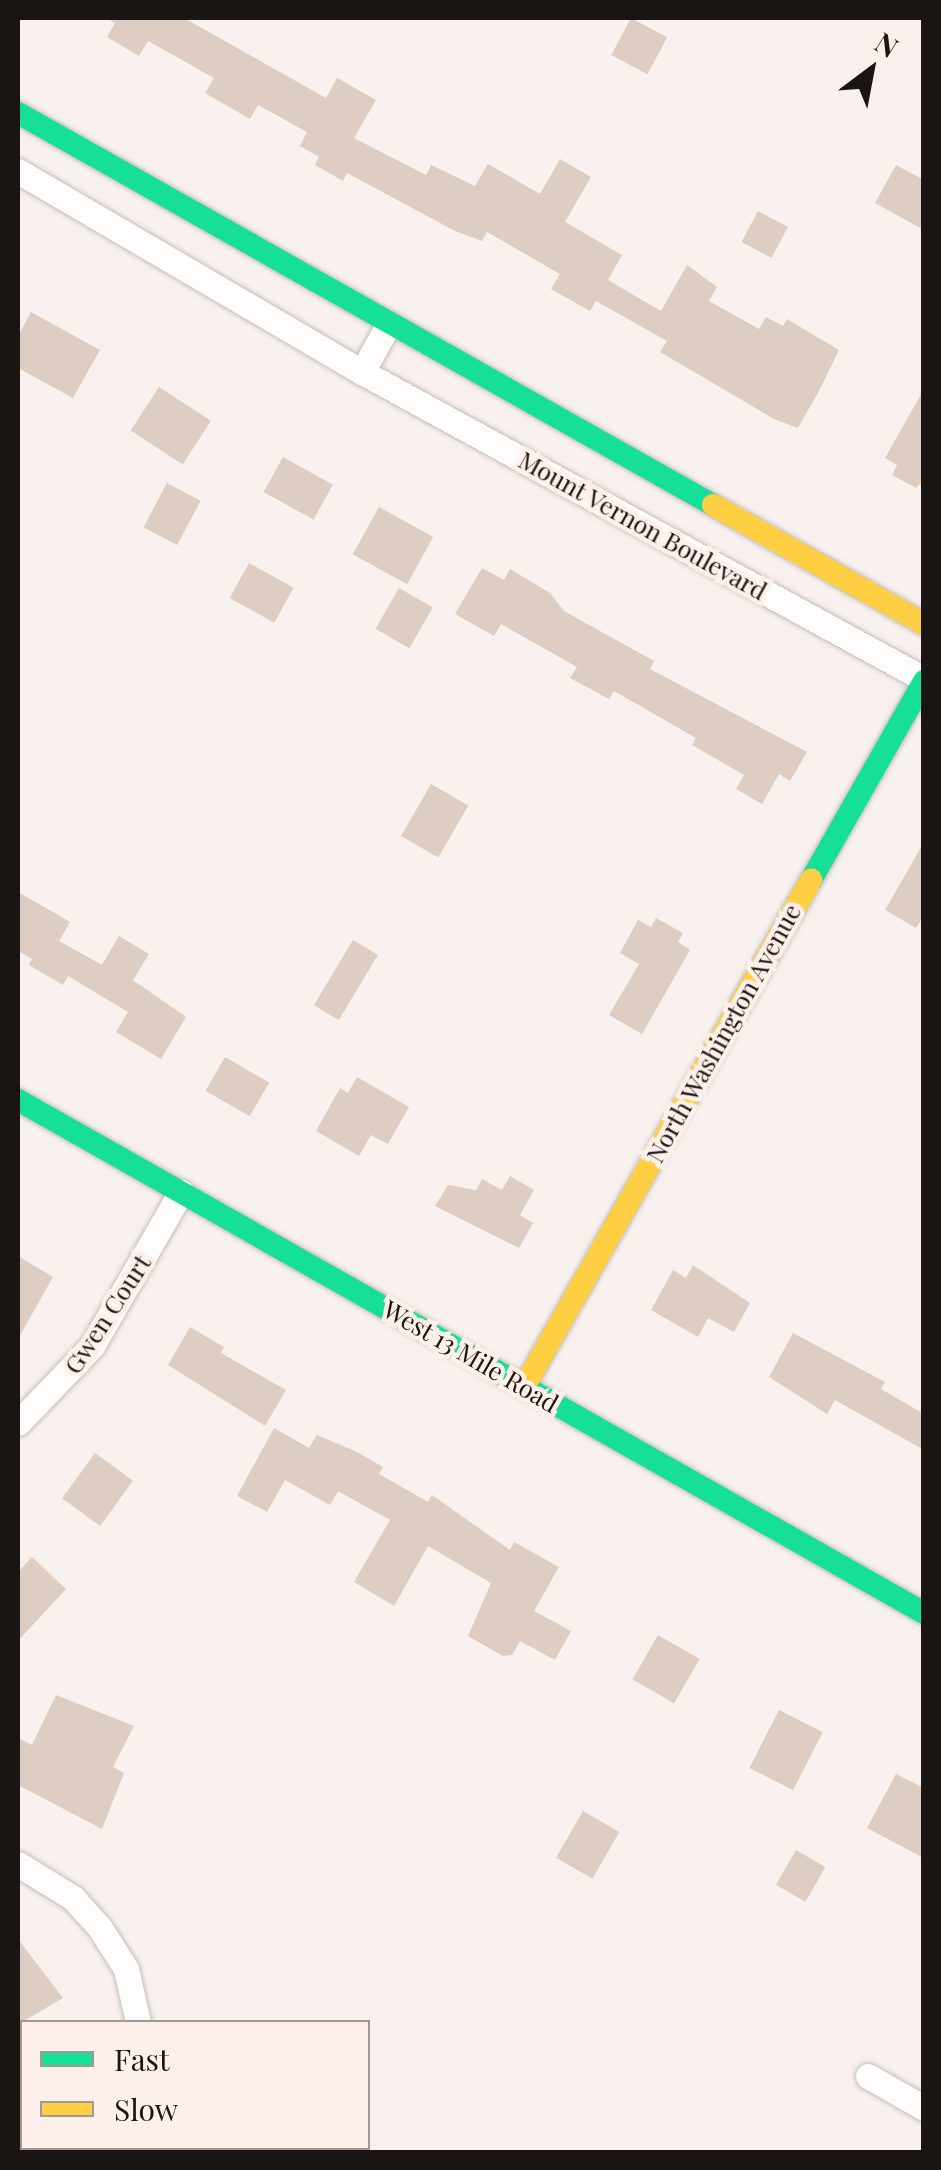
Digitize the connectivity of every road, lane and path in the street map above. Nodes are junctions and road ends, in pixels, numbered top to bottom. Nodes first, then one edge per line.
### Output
1 (18, 112) edge
2 (18, 172) edge
3 (387, 326) junction
4 (362, 372) junction
5 (924, 624) edge
6 (924, 680) edge
7 (18, 1100) edge
8 (181, 1192) junction
9 (524, 1387) junction
10 (18, 1424) edge
11 (924, 1613) edge
12 (18, 1864) edge
13 (138, 2020) edge
14 (868, 2076) dead end
15 (924, 2108) edge

1 - 3 street, Mount Vernon Boulevard
2 - 4 street, Mount Vernon Boulevard
3 - 4 street
3 - 5 street, Mount Vernon Boulevard
4 - 6 street, Mount Vernon Boulevard
6 - 9 street, North Washington Avenue
7 - 8 street, West 13 Mile Road
8 - 9 street, West 13 Mile Road
8 - 10 street, Gwen Court
9 - 11 street, West 13 Mile Road
12 - 13 street
14 - 15 street

